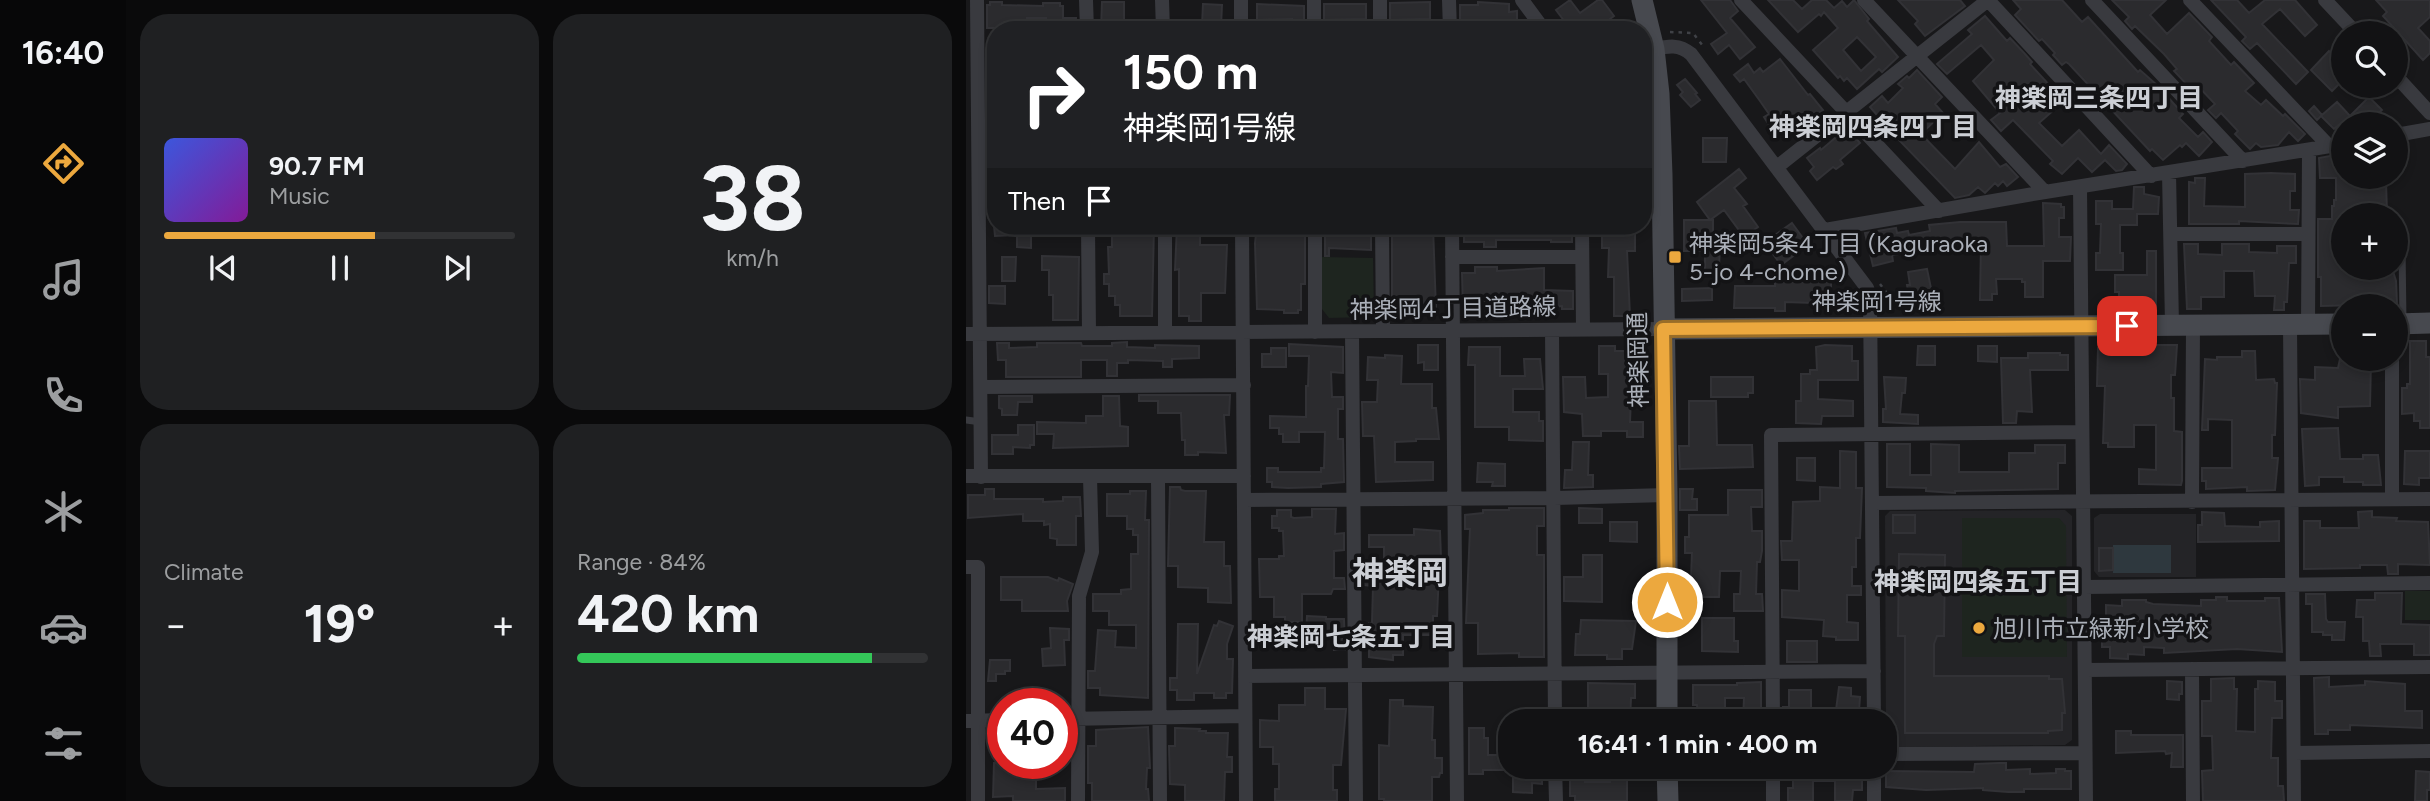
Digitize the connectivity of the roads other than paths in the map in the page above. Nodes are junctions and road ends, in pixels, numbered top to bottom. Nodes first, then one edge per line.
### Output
1 (977, 0) edge
2 (1086, 0) edge
3 (1162, 0) edge
4 (1241, 0) edge
5 (1314, 0) edge
6 (1380, 0) edge
7 (1449, 0) edge
8 (1522, 0) edge
9 (1741, 0) edge
10 (1864, 0) edge
11 (1988, 0) edge
12 (2092, 0) edge
13 (2190, 0) edge
14 (2325, 0) edge
15 (1648, 3) edge
16 (1087, 21) edge
17 (1163, 21) edge
18 (1241, 21) edge
19 (1314, 21) edge
20 (1380, 21) edge
21 (1450, 21) edge
22 (1537, 21) edge
23 (1650, 21) edge
24 (2345, 21) edge
25 (1652, 34) edge
26 (1654, 49) junction
27 (1918, 55) junction
28 (973, 60) edge
29 (2408, 89) edge
30 (1847, 113) junction
31 (2430, 113) edge
32 (972, 126) edge
33 (2430, 129) edge
34 (2408, 133) edge
35 (2331, 140) edge
36 (2331, 146) edge
37 (2309, 150) junction
38 (2243, 162) junction
39 (1652, 167) edge
40 (1777, 167) junction
41 (2169, 173) junction
42 (1662, 175) junction
43 (2151, 176) junction
44 (2080, 187) junction
45 (2045, 192) junction
46 (973, 204) edge
47 (1939, 211) junction
48 (1825, 230) junction
49 (2172, 234) junction
50 (2308, 234) junction
51 (1088, 235) edge
52 (1165, 235) edge
53 (1242, 235) edge
54 (1315, 235) edge
55 (1382, 235) edge
56 (1452, 235) edge
57 (1582, 235) edge
58 (1452, 257) junction
59 (1582, 257) junction
60 (2430, 323) edge
61 (2331, 324) edge
62 (2408, 324) edge
63 (2183, 325) junction
64 (2299, 325) junction
65 (2082, 326) junction
66 (1871, 327) junction
67 (1583, 329) junction
68 (1663, 329) junction
69 (1552, 330) junction
70 (1383, 331) junction
71 (1453, 331) junction
72 (1165, 332) junction
73 (1315, 332) junction
74 (1352, 332) junction
75 (1089, 333) junction
76 (1244, 333) junction
77 (973, 334) edge
78 (2392, 371) edge
79 (1244, 385) junction
80 (982, 387) junction
81 (966, 420) edge
82 (981, 422) junction
83 (2082, 432) junction
84 (1871, 435) junction
85 (966, 476) edge
86 (1158, 476) junction
87 (1244, 476) junction
88 (981, 477) junction
89 (1090, 477) junction
90 (1667, 495) junction
91 (1354, 498) junction
92 (1454, 499) junction
93 (1555, 499) junction
94 (2392, 499) junction
95 (2430, 499) edge
96 (1244, 500) junction
97 (2292, 500) junction
98 (2084, 502) junction
99 (2192, 502) junction
100 (1872, 503) junction
101 (966, 567) edge
102 (2430, 583) edge
103 (2292, 584) junction
104 (2084, 587) junction
105 (2430, 667) edge
106 (2292, 668) junction
107 (2192, 669) junction
108 (2085, 670) junction
109 (1874, 671) junction
110 (1666, 672) junction
111 (1772, 672) junction
112 (1355, 674) junction
113 (1554, 674) junction
114 (1456, 675) junction
115 (1245, 677) junction
116 (1555, 709) edge
117 (1667, 709) edge
118 (1773, 709) edge
119 (1874, 709) edge
120 (1245, 716) junction
121 (1159, 718) junction
122 (1078, 719) joint
123 (972, 721) edge
124 (2430, 751) edge
125 (2085, 753) junction
126 (2295, 753) junction
127 (1897, 754) edge
128 (1078, 779) edge
129 (1555, 779) edge
130 (1667, 779) edge
131 (1773, 779) edge
132 (1874, 779) edge
133 (972, 783) edge
134 (978, 801) edge
135 (1078, 801) edge
136 (1160, 801) edge
137 (1245, 801) edge
138 (1356, 801) edge
139 (1457, 801) edge
140 (1556, 801) edge
141 (1668, 801) edge
142 (1773, 801) edge
143 (1874, 801) edge
144 (2086, 801) edge
145 (2193, 801) edge
146 (2294, 801) edge

1 - 28 street
2 - 16 street
3 - 17 street
4 - 18 street
5 - 19 street
6 - 20 street
7 - 21 street
8 - 22 street
9 - 30 street
10 - 27 street
11 - 27 street
11 - 43 street
12 - 38 street
13 - 35 street
14 - 24 street
15 - 23 street, 神楽岡通
25 - 26 street, 神楽岡通
26 - 40 street
26 - 42 street, 神楽岡通
27 - 30 street
27 - 45 street
28 - 32 street
29 - 31 street
30 - 40 street
30 - 47 street
32 - 46 street
33 - 34 street
36 - 37 street
37 - 38 street
37 - 50 street
38 - 41 street
39 - 42 street
40 - 48 street
41 - 43 street
41 - 49 street
42 - 68 street, 神楽岡通
43 - 44 street
44 - 45 street
44 - 65 street
45 - 47 street
46 - 77 street
47 - 48 street
48 - 66 street
49 - 50 street
49 - 63 street
50 - 64 street
51 - 75 street
52 - 72 street
53 - 76 street
54 - 73 street
55 - 70 street
56 - 58 street
57 - 59 street
58 - 59 street
58 - 71 street
59 - 67 street
60 - 62 street
61 - 64 street, 神楽岡1号線
63 - 64 street, 神楽岡1号線
63 - 65 street, 神楽岡1号線
63 - 99 street
64 - 97 street
65 - 66 street, 神楽岡1号線
65 - 83 street
66 - 68 street, 神楽岡1号線
66 - 84 street
67 - 68 street, 神楽岡4丁目道路線
67 - 69 street, 神楽岡4丁目道路線
68 - 90 street, 神楽岡通
69 - 71 street, 神楽岡4丁目道路線
69 - 93 street
70 - 71 street, 神楽岡4丁目道路線
70 - 74 street, 神楽岡4丁目道路線
71 - 92 street
72 - 75 street, 神楽岡4丁目道路線
72 - 76 street, 神楽岡4丁目道路線
73 - 74 street, 神楽岡4丁目道路線
73 - 76 street, 神楽岡4丁目道路線
74 - 91 street
75 - 77 street, 神楽岡4丁目道路線
76 - 79 street
77 - 80 street
78 - 94 street
79 - 80 street
79 - 87 street
80 - 82 street
81 - 82 lane
82 - 88 street
83 - 84 street
83 - 98 street
84 - 100 street
84 - 111 street
85 - 88 street
86 - 87 street
86 - 89 street
86 - 121 street
87 - 96 street
88 - 89 street
89 - 122 street
90 - 93 street
90 - 110 street, 神楽岡通
91 - 92 street
91 - 96 street
91 - 112 street
92 - 93 street
92 - 114 street
93 - 113 street
94 - 95 street
94 - 97 street
96 - 115 street
97 - 99 street
97 - 103 street
98 - 99 street
98 - 100 street
98 - 104 street
100 - 109 street
101 - 123 street
102 - 103 street
103 - 104 street
103 - 106 street
104 - 108 street
105 - 106 street
106 - 107 street
106 - 126 street
107 - 108 street
107 - 145 street
108 - 125 street
109 - 111 street
109 - 119 street
110 - 111 street
110 - 113 street
110 - 117 street, 神楽岡通
111 - 118 street
112 - 114 street
112 - 115 street
112 - 138 street
113 - 114 street
113 - 116 street
114 - 139 street
115 - 120 street
120 - 121 street
120 - 137 street
121 - 122 street
121 - 136 street
123 - 133 street
124 - 126 street
125 - 127 street
125 - 144 street
126 - 146 street
128 - 135 street
129 - 140 street
130 - 141 street
131 - 142 street
132 - 143 street
133 - 134 street

